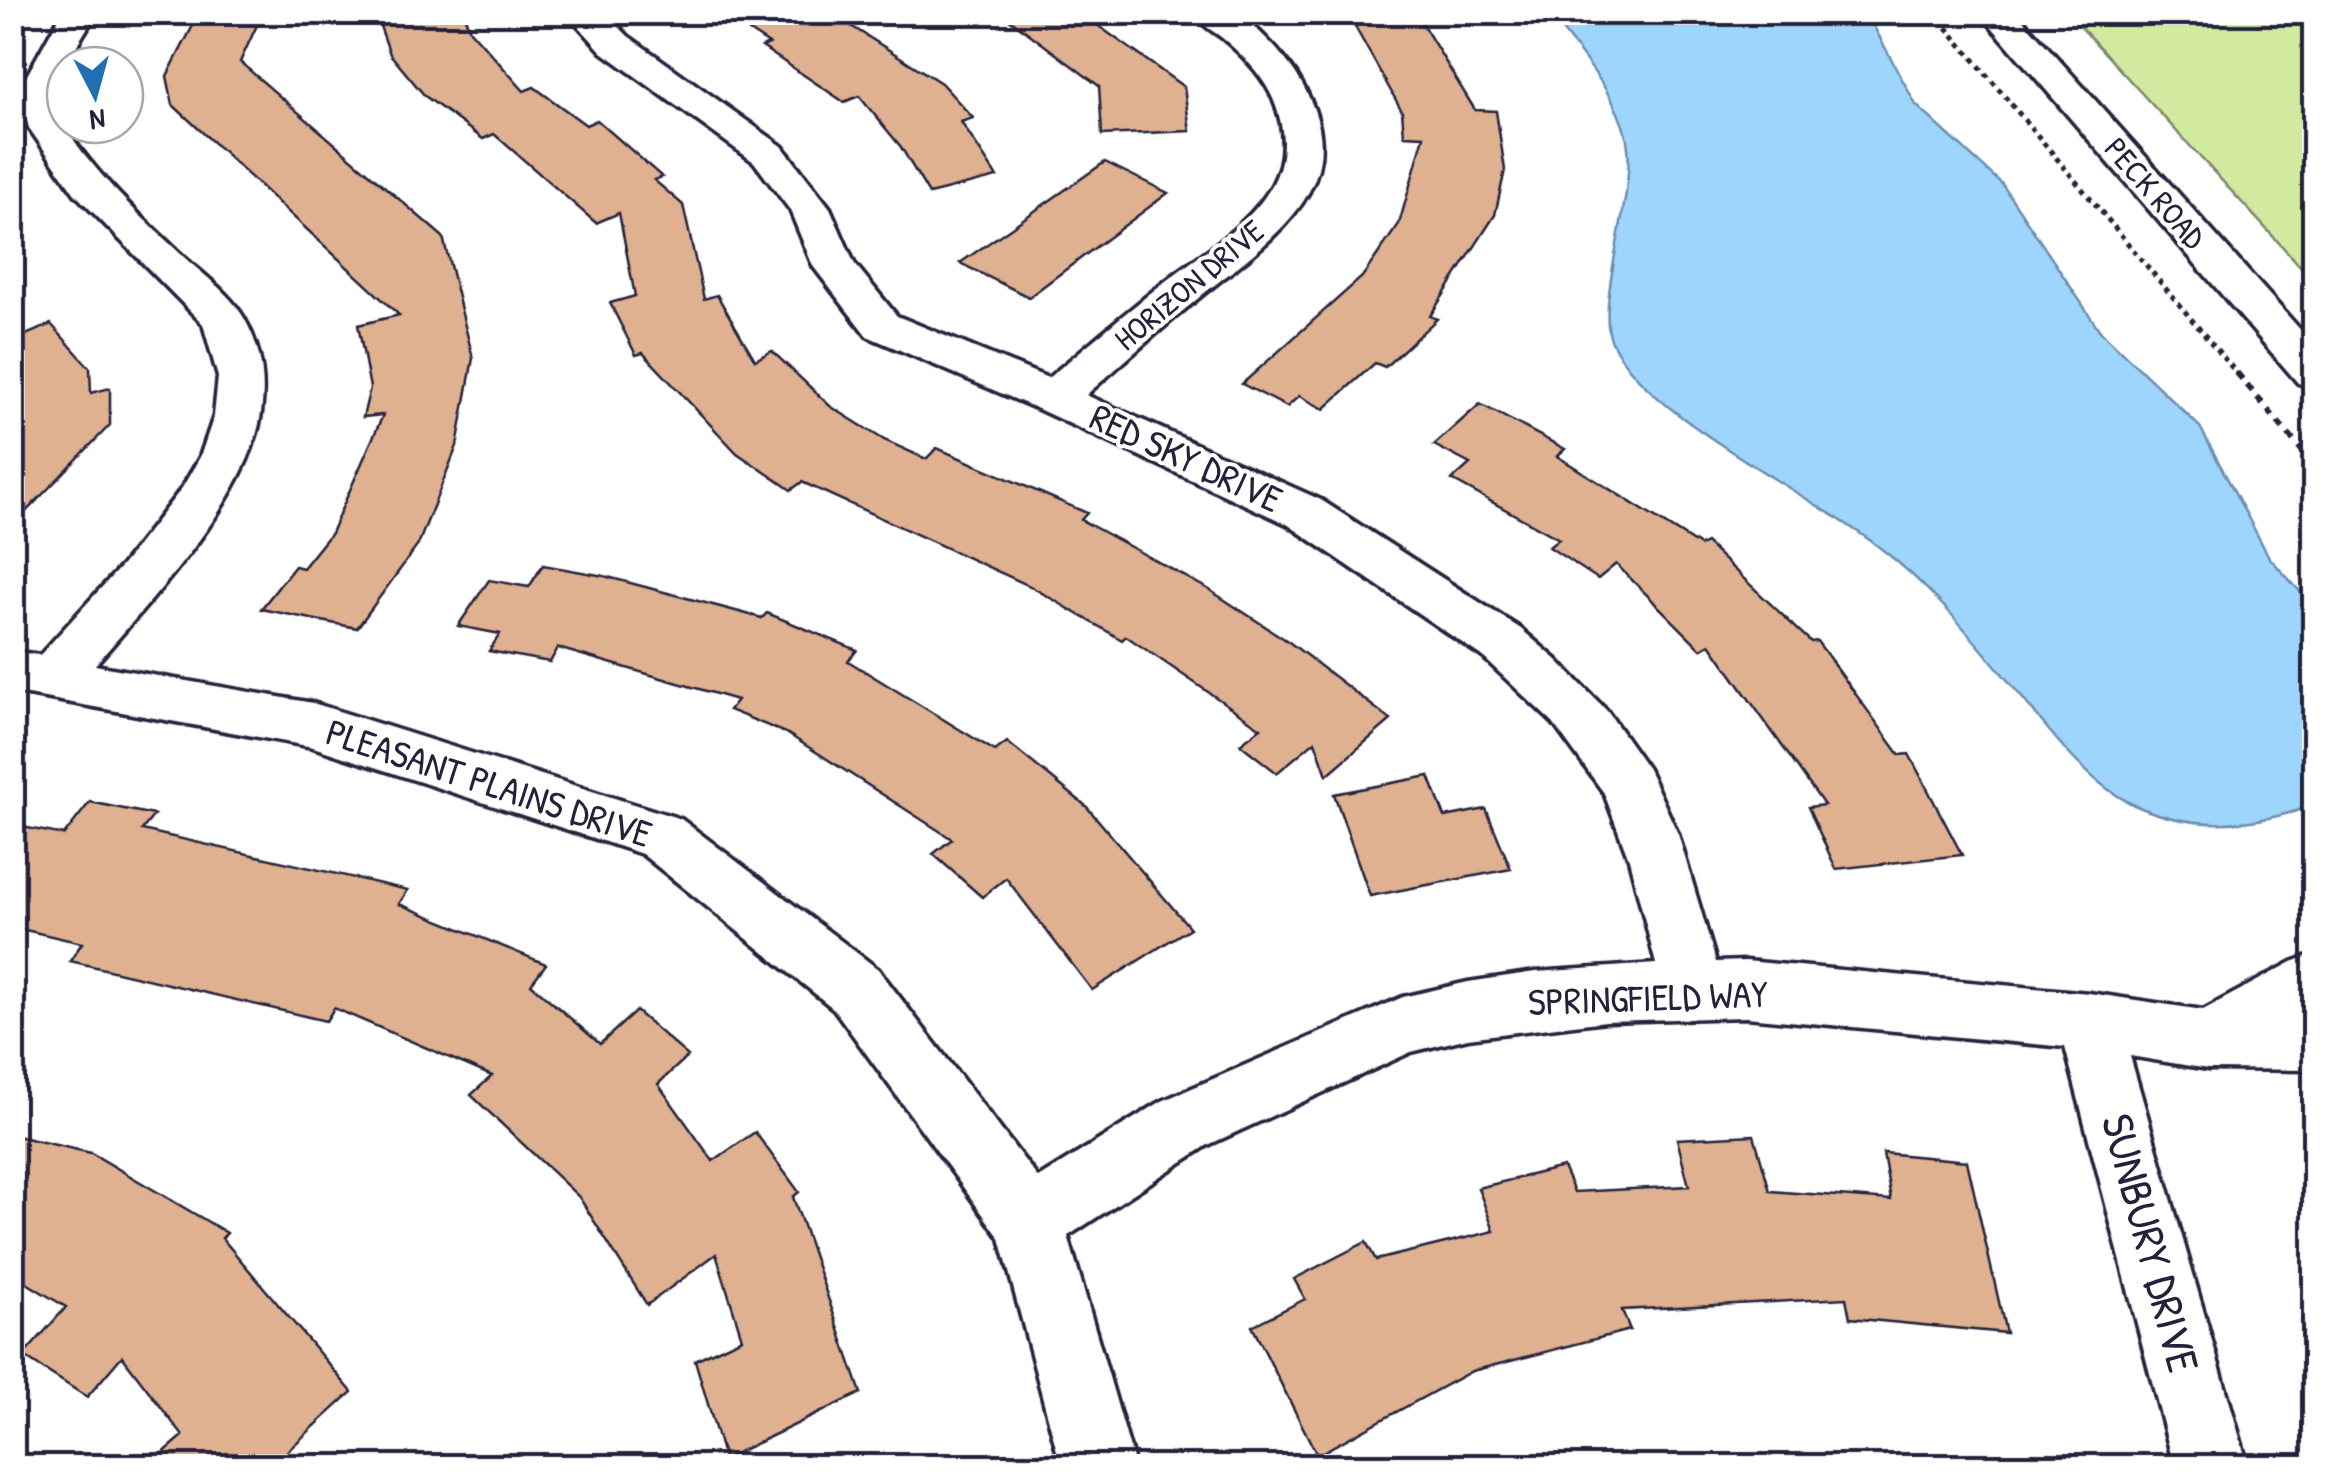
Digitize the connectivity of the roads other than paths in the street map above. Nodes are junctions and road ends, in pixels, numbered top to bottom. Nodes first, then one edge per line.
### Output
1 (80, 12) edge
2 (583, 12) edge
3 (1209, 12) edge
4 (1996, 12) edge
5 (2314, 373) edge
6 (1054, 398) junction
7 (32, 675) edge
8 (2314, 982) edge
9 (1693, 989) junction
10 (2089, 1021) junction
11 (2208, 1040) junction
12 (2314, 1041) edge
13 (1030, 1222) junction
14 (1098, 1466) edge
15 (2211, 1466) edge

1 - 7 street
2 - 6 street, RED SKY DRIVE
3 - 6 street, HORIZON DRIVE
4 - 5 street, PECK ROAD
6 - 9 street, RED SKY DRIVE
7 - 13 street, PLEASANT PLAINS DRIVE
8 - 11 street
9 - 10 street, SPRINGFIELD WAY
9 - 13 street, SPRINGFIELD WAY
10 - 11 street, SPRINGFIELD WAY
10 - 15 street, SUNBURY DRIVE
11 - 12 street, SPRINGFIELD WAY
13 - 14 street, PLEASANT PLAINS DRIVE

